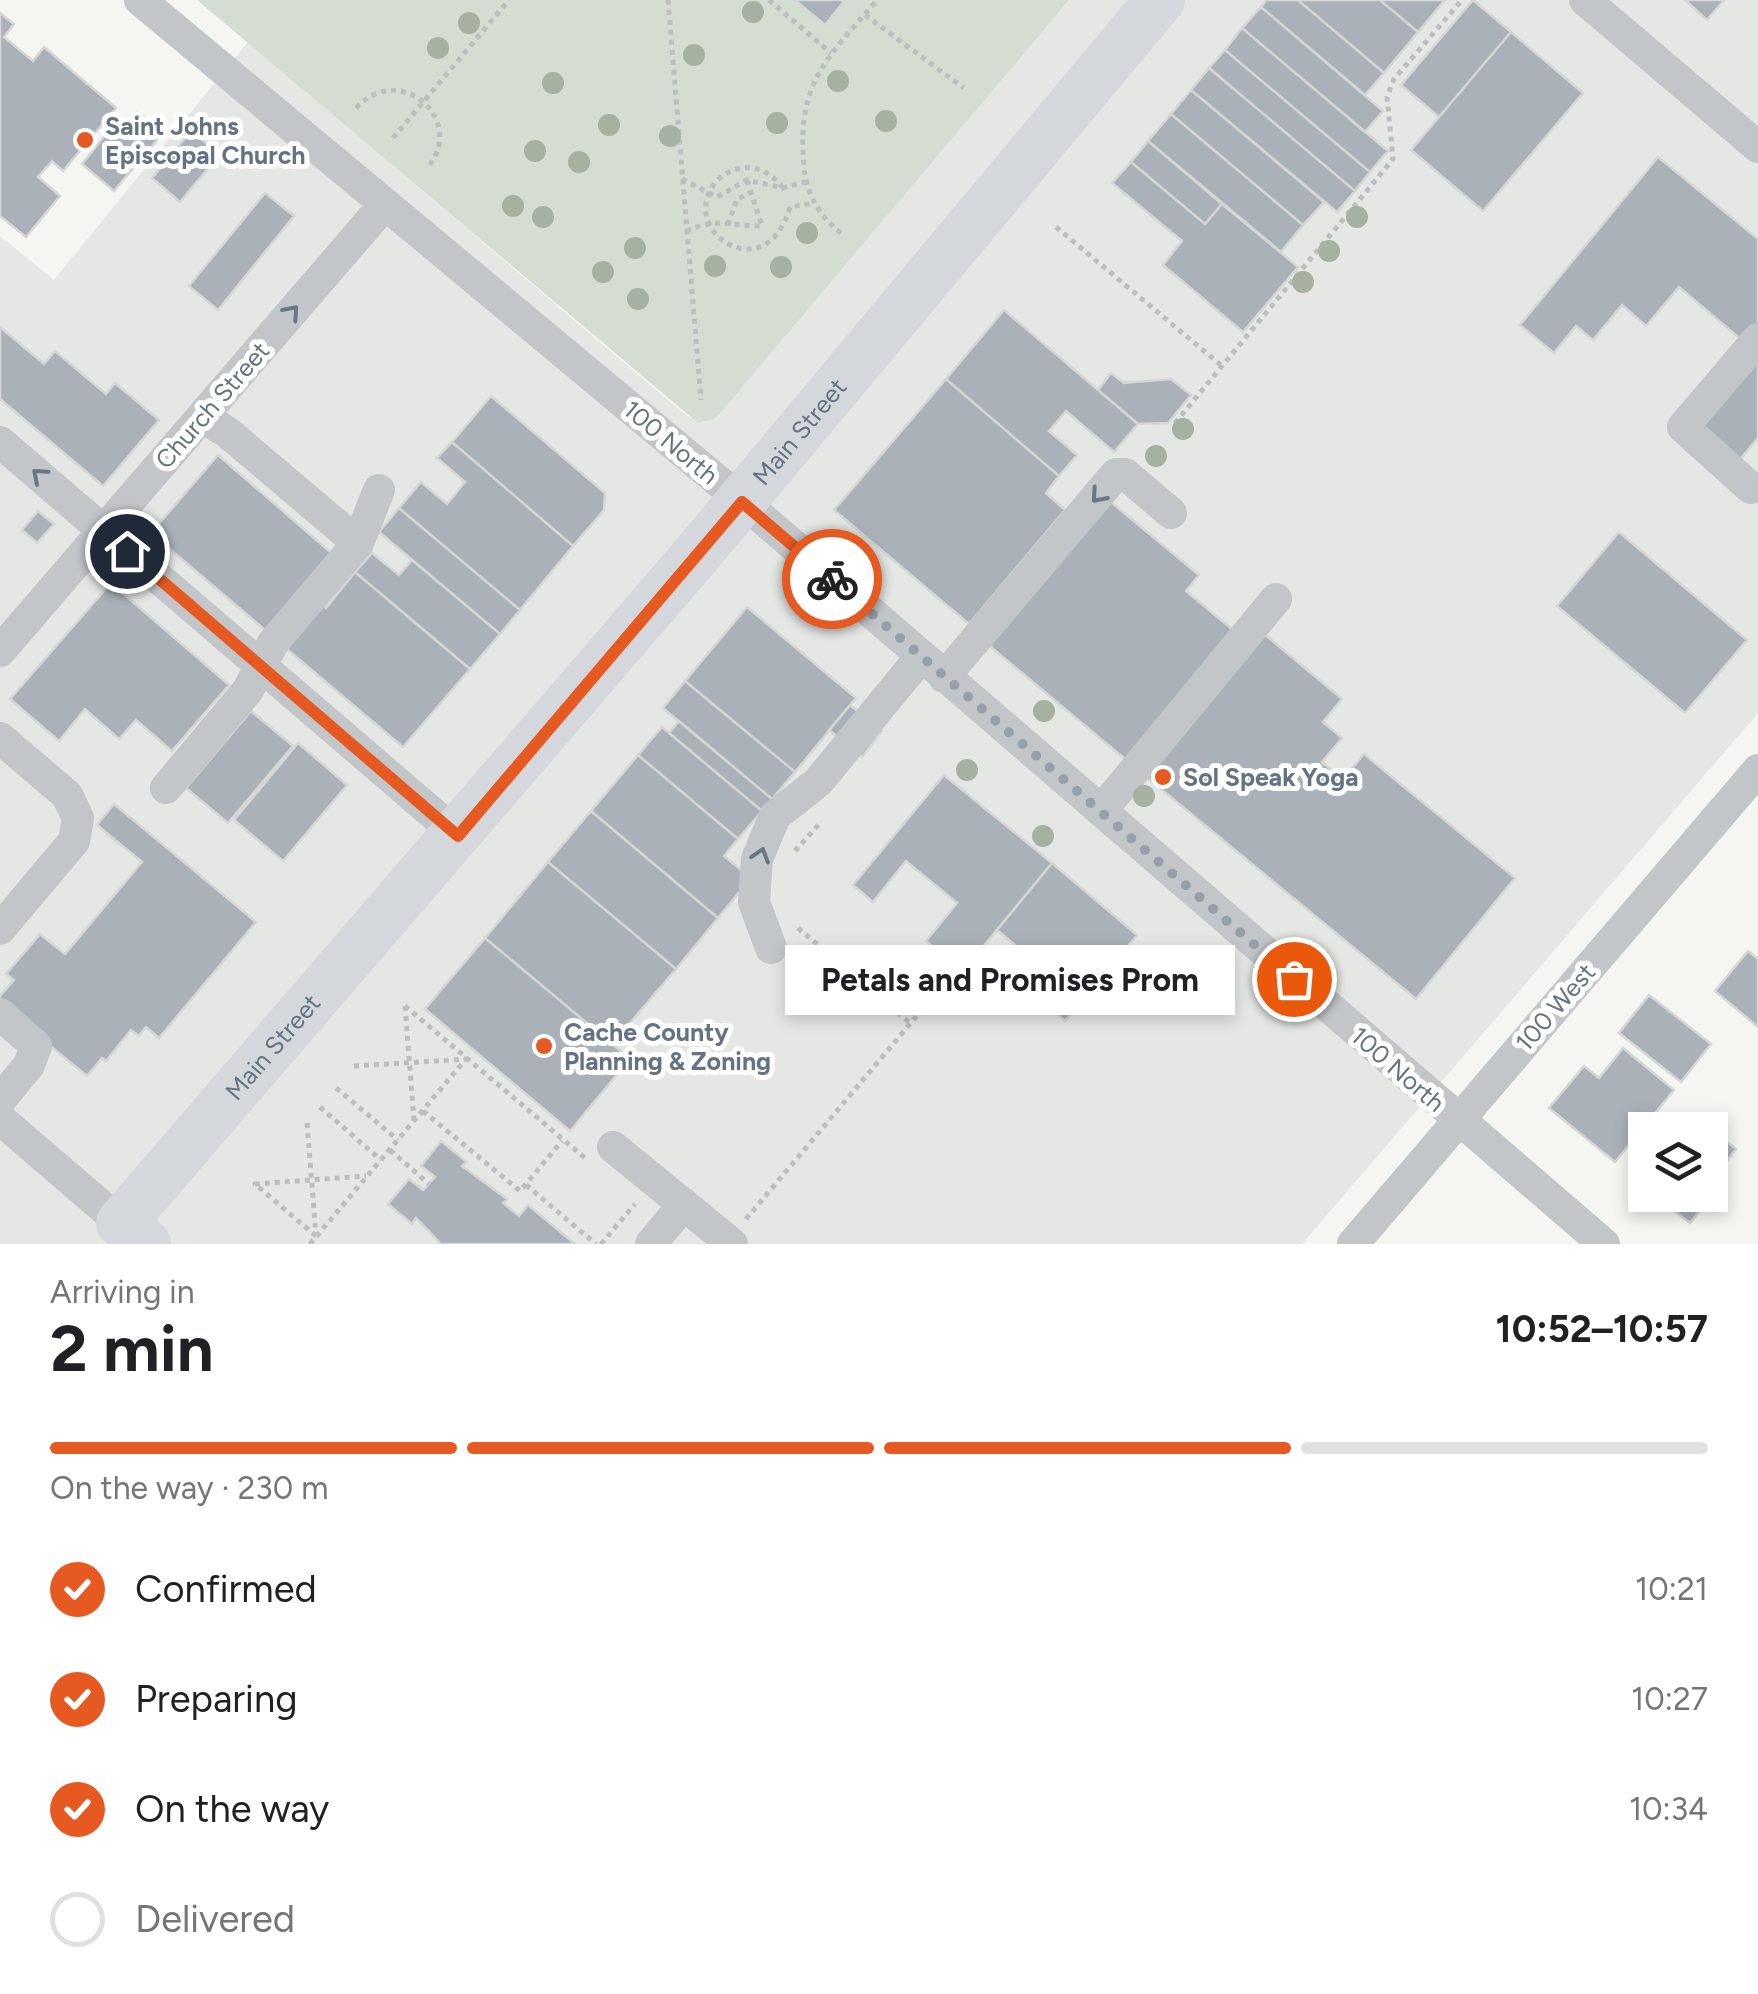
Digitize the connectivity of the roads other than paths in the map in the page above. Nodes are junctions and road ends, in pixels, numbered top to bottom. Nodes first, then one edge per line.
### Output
1 (140, 0) edge
2 (1160, 0) edge
3 (1585, 0) edge
4 (1758, 147) edge
5 (385, 204) junction
6 (1758, 339) edge
7 (202, 416) junction
8 (0, 442) edge
9 (1751, 488) dead end
10 (379, 490) dead end
11 (742, 502) junction
12 (1171, 513) dead end
13 (104, 531) junction
14 (358, 544) junction
15 (1276, 599) dead end
16 (0, 652) edge
17 (262, 667) junction
18 (933, 667) junction
19 (0, 738) edge
20 (1758, 770) edge
21 (166, 788) dead end
22 (1101, 812) junction
23 (458, 836) junction
24 (0, 930) edge
25 (781, 935) road end
26 (0, 1014) edge
27 (0, 1100) edge
28 (0, 1119) edge
29 (1458, 1120) junction
30 (603, 1156) road end
31 (684, 1204) junction
32 (134, 1233) edge
33 (730, 1242) edge
34 (651, 1244) edge
35 (1353, 1244) edge
36 (1604, 1244) edge

1 - 5 street, 100 North
2 - 11 highway, Main Street
3 - 4 street
7 -> 5 street, Church Street
5 - 11 street, 100 North
6 - 9 street
7 - 13 street, Church Street
7 - 14 street
13 -> 8 street
10 - 14 street
11 - 18 street, 100 North
11 - 23 highway, Main Street
12 -> 18 street
13 - 16 street, Church Street
13 - 17 street
14 - 17 street
15 - 22 street
17 - 21 street
17 - 23 street
18 - 22 street, 100 North
25 -> 18 street
19 - 24 street
20 - 29 street, 100 West
22 - 29 street, 100 North
23 - 32 highway, Main Street
26 - 27 street
28 - 32 street
29 - 35 street, 100 West
29 - 36 street, 100 North
30 - 31 street
31 - 33 street
31 - 34 street

